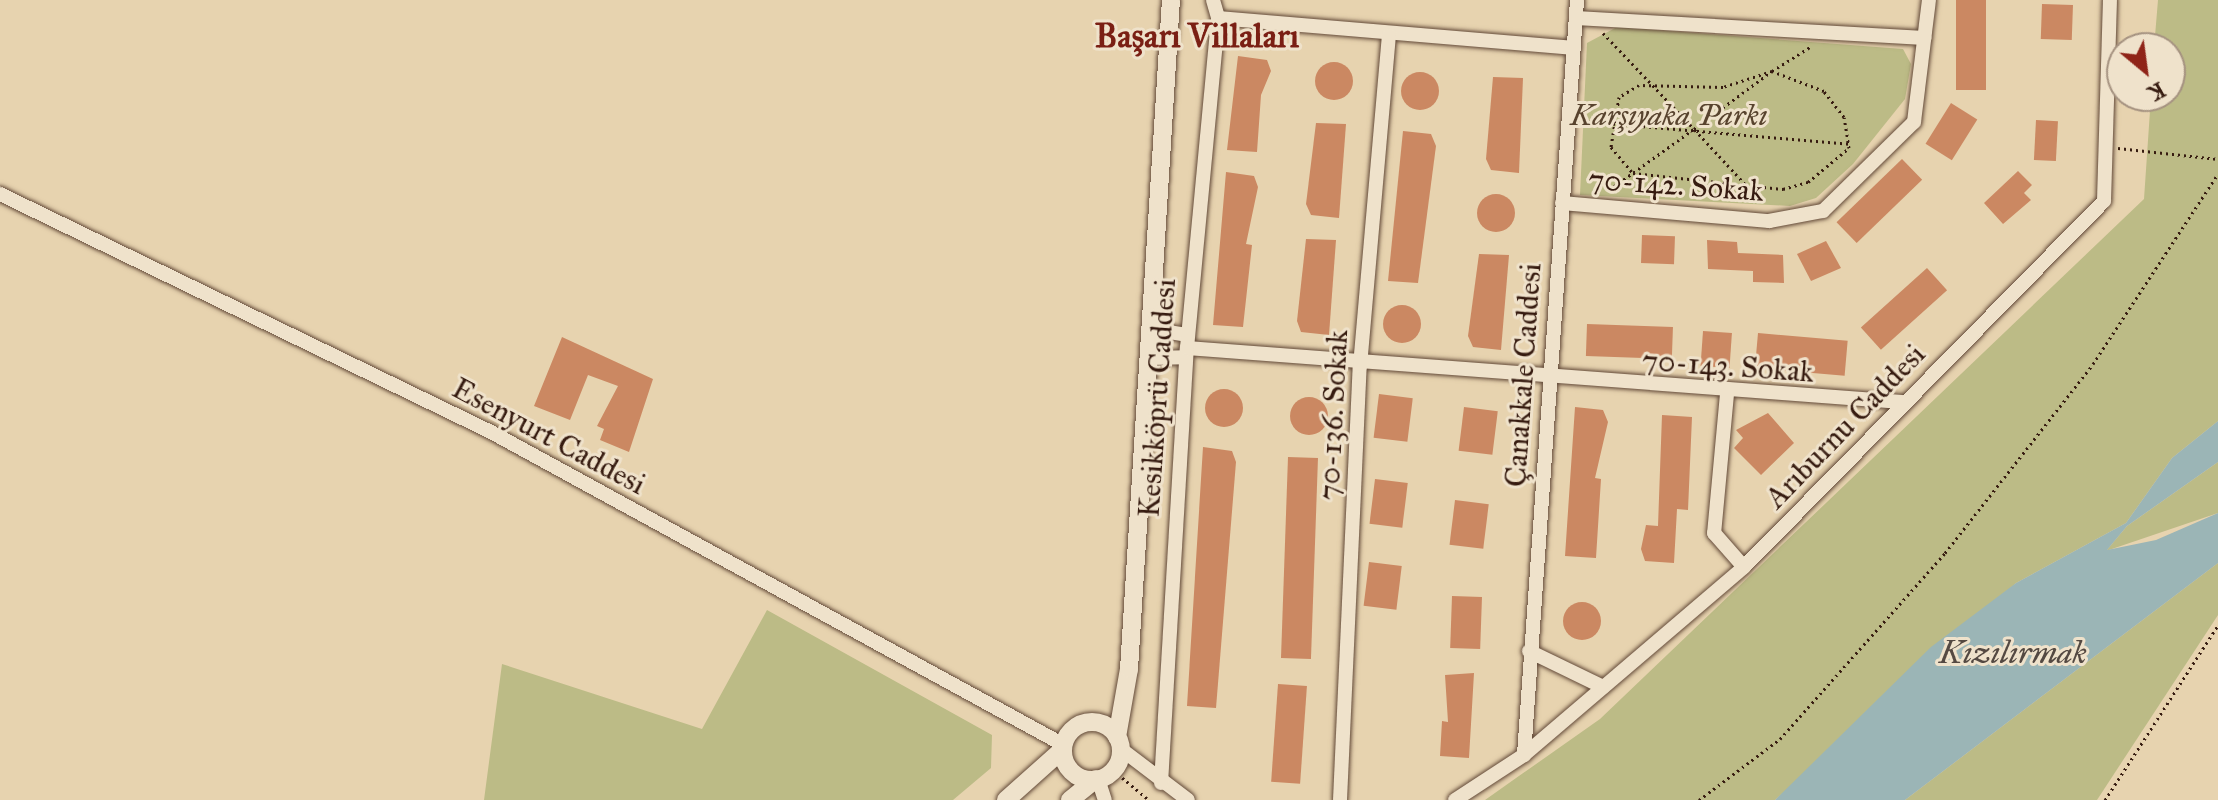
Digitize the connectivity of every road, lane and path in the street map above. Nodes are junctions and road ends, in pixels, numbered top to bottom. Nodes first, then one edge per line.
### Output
1 (1171, 0) edge
2 (1213, 0) edge
3 (1577, 0) edge
4 (1929, 0) edge
5 (2110, 0) edge
6 (1218, 18) junction
7 (1583, 18) junction
8 (1829, 33) junction
9 (1389, 35) junction
10 (1924, 38) junction
11 (1572, 48) junction
12 (1772, 71) junction
13 (1647, 85) junction
14 (1567, 120) junction
15 (1609, 124) junction
16 (1694, 129) junction
17 (1849, 144) junction
18 (2105, 146) junction
19 (2218, 159) edge
20 (1633, 173) junction
21 (2218, 174) edge
22 (1745, 184) junction
23 (0, 194) edge
24 (1562, 203) junction
25 (1590, 204) junction
26 (1150, 329) junction
27 (1187, 347) junction
28 (1147, 358) junction
29 (1360, 366) junction
30 (1550, 377) junction
31 (1727, 394) junction
32 (1902, 402) junction
33 (1744, 567) junction
34 (2218, 625) edge
35 (1529, 651) junction
36 (1603, 687) junction
37 (1119, 743) junction
38 (1064, 747) junction
39 (1524, 755) junction
40 (1103, 776) junction
41 (1161, 783) junction
42 (1006, 800) edge
43 (1070, 800) edge
44 (1105, 800) edge
45 (1149, 800) edge
46 (1188, 800) edge
47 (1340, 800) edge
48 (1455, 800) edge
49 (1699, 800) edge
50 (2105, 800) edge

1 - 26 street, Kesikköprü Caddesi
2 - 6 street
3 - 7 street, Çanakkale Caddesi
4 - 10 street, 70-142. Sokak
5 - 18 street, Arıburnu Caddesi
6 - 9 street
6 - 27 street, Kesikköprü Caddesi
7 - 8 street
7 - 11 street, Çanakkale Caddesi
7 - 13 path
8 - 10 street
8 - 12 path
9 - 11 street
9 - 29 street, 70-136. Sokak
10 - 25 street, 70-142. Sokak
11 - 14 street, Çanakkale Caddesi
12 - 13 path
12 - 16 path
12 - 17 path
13 - 15 path
13 - 16 path
14 - 15 path
14 - 24 street, Çanakkale Caddesi
15 - 16 path
15 - 20 path
16 - 17 path
16 - 20 path
16 - 22 path
17 - 22 path
18 - 19 path
18 - 32 street, Arıburnu Caddesi
20 - 22 path
20 - 25 path
21 - 49 path
23 - 38 street, Esenyurt Caddesi
24 - 25 street, 70-142. Sokak
24 - 30 street, Çanakkale Caddesi
26 - 27 street
26 - 28 street, Kesikköprü Caddesi
27 - 28 street
27 - 29 street, 70-143. Sokak
27 - 41 street, Kesikköprü Caddesi
28 - 37 street, Kesikköprü Caddesi
29 - 30 street, 70-143. Sokak
29 - 47 street, 70-136. Sokak
30 - 31 street, 70-143. Sokak
30 - 35 street, Çanakkale Caddesi
31 - 32 street, 70-143. Sokak
31 - 33 street
32 - 33 street, Arıburnu Caddesi
33 - 36 street, Arıburnu Caddesi
34 - 50 path
35 - 36 street
35 - 39 street, Çanakkale Caddesi
36 - 39 street, Arıburnu Caddesi
37 - 38 street
37 - 40 street
37 - 41 street
38 - 40 street
38 - 42 street
39 - 48 street, Arıburnu Caddesi
40 - 43 street
40 - 44 street
40 - 45 path
41 - 46 street

